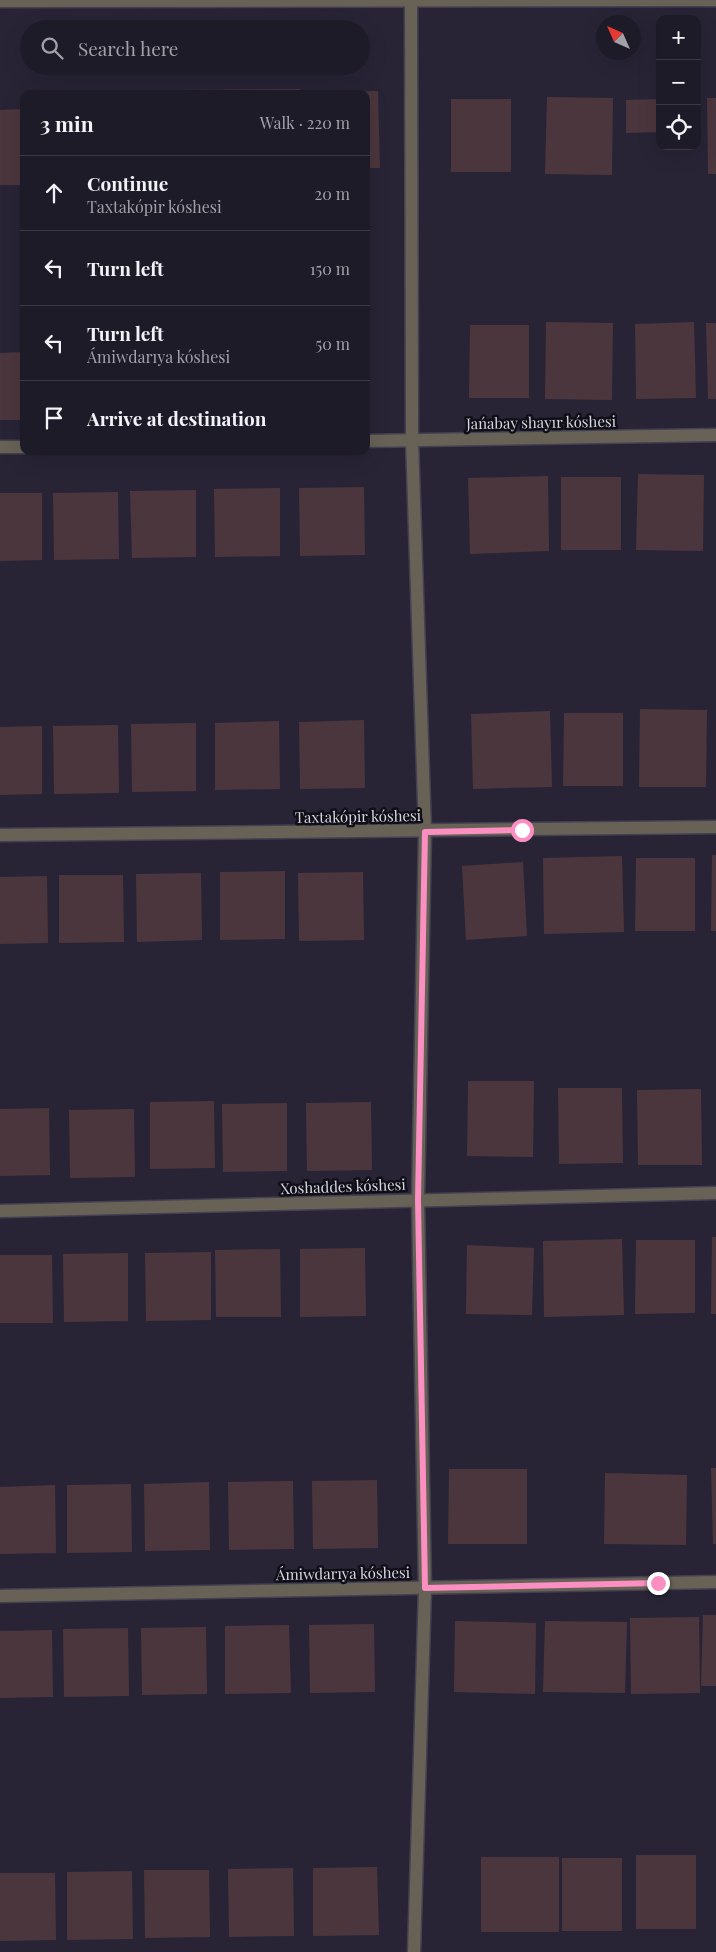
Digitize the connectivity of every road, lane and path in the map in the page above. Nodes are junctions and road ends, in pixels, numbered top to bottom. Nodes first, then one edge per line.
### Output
1 (716, 0) edge
2 (0, 1) edge
3 (411, 2) junction
4 (716, 435) edge
5 (412, 440) junction
6 (370, 441) edge
7 (20, 447) edge
8 (0, 448) edge
9 (716, 827) edge
10 (425, 832) junction
11 (0, 835) edge
12 (716, 1193) edge
13 (418, 1200) junction
14 (0, 1211) edge
15 (716, 1582) edge
16 (425, 1588) junction
17 (0, 1596) edge
18 (414, 1952) edge

1 - 3 street
2 - 3 street
3 - 5 street
4 - 5 street, Jańabay shayır kóshesi
5 - 6 street, Jańabay shayır kóshesi
5 - 10 street
7 - 8 street
9 - 10 street, Taxtakópir kóshesi
10 - 11 street, Taxtakópir kóshesi
10 - 13 street
12 - 13 street, Xoshaddes kóshesi
13 - 14 street, Xoshaddes kóshesi
13 - 16 street
15 - 16 street, Ámiwdarıya kóshesi
16 - 17 street, Ámiwdarıya kóshesi
16 - 18 street

